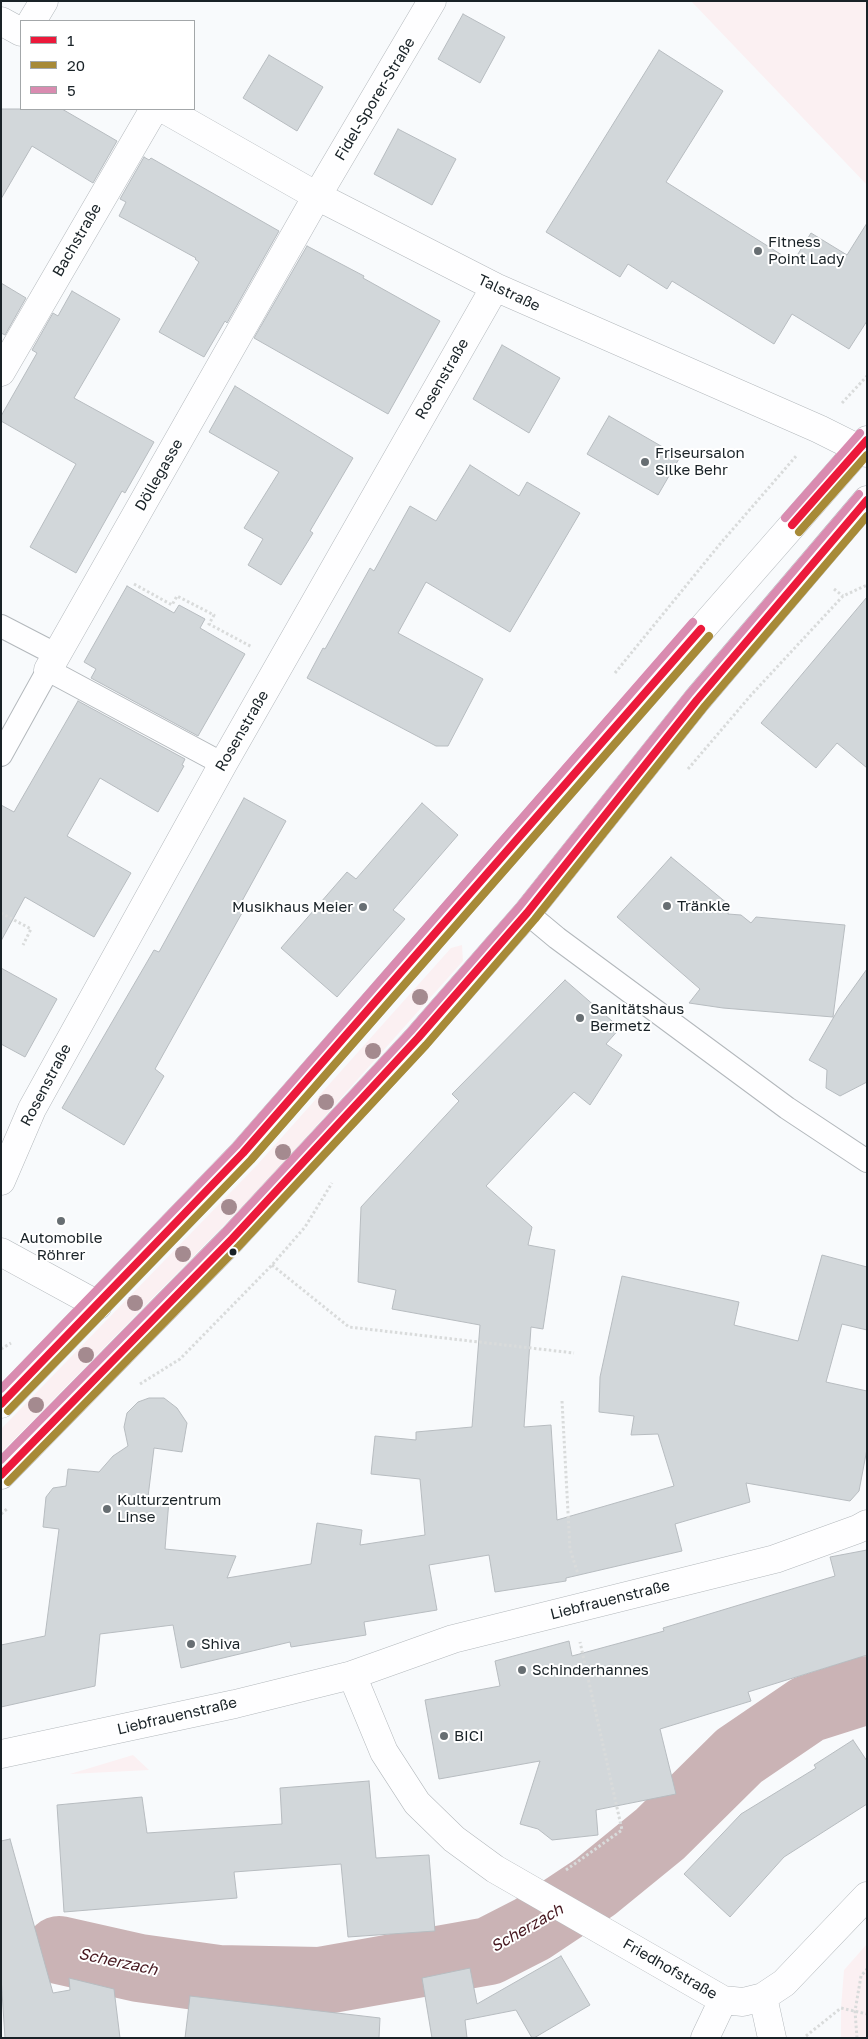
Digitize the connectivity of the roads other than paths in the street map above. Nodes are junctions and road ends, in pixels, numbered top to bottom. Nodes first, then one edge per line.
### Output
1 (44, 1) edge
2 (432, 1) edge
3 (1, 20) edge
4 (33, 20) edge
5 (20, 31) edge
6 (153, 110) edge
7 (166, 110) edge
8 (317, 196) junction
9 (495, 287) junction
10 (1, 372) edge
11 (864, 447) edge
12 (867, 500) edge
13 (1, 626) edge
14 (53, 662) junction
15 (1, 755) edge
16 (223, 764) junction
17 (527, 912) junction
18 (867, 1161) edge
19 (1, 1181) edge
20 (1, 1252) edge
21 (98, 1304) junction
22 (1, 1404) edge
23 (1, 1475) edge
24 (867, 1524) edge
25 (352, 1675) junction
26 (1, 1754) edge
27 (867, 1896) edge
28 (763, 1997) junction
29 (723, 2000) junction
30 (705, 2038) edge
31 (772, 2038) edge

1 - 4 street
2 - 8 street, Fidel-Sporer-Straße
3 - 5 street
6 - 10 street, Bachstraße
7 - 8 street, Talstraße
8 - 9 street, Talstraße
8 - 14 street, Döllegasse
9 - 11 street, Talstraße
9 - 16 street, Rosenstraße
11 - 21 street
12 - 17 street
13 - 14 lane
14 - 15 lane, Döllegasse
14 - 16 lane
16 - 19 street, Rosenstraße
17 - 18 lane
17 - 23 street
20 - 21 street
21 - 22 street
24 - 25 street, Liebfrauenstraße
25 - 26 street, Liebfrauenstraße
25 - 29 street, Friedhofstraße
27 - 28 street, Friedhofstraße
28 - 29 street, Friedhofstraße
28 - 31 street
29 - 30 street

